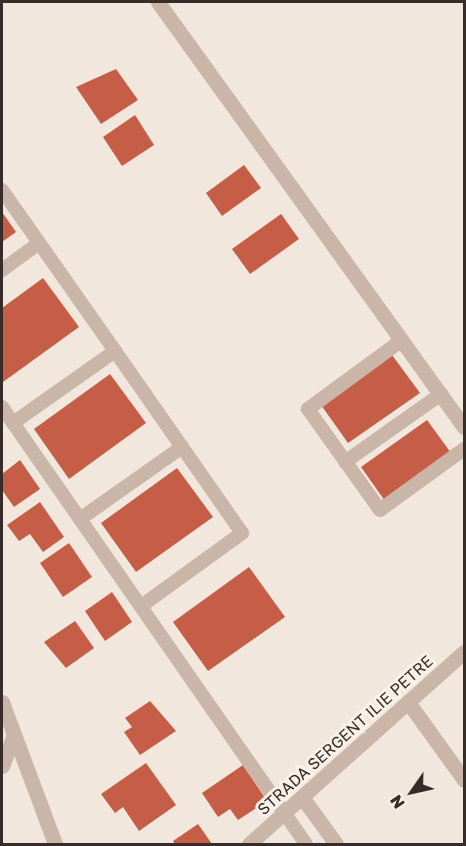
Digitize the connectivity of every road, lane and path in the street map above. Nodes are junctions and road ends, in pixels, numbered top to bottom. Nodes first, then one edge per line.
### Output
1 (158, 2) edge
2 (2, 190) edge
3 (39, 243) junction
4 (2, 270) edge
5 (402, 340) junction
6 (115, 351) junction
7 (441, 394) junction
8 (2, 407) edge
9 (13, 423) junction
10 (465, 427) edge
11 (182, 447) junction
12 (465, 449) edge
13 (345, 462) junction
14 (80, 519) junction
15 (141, 606) junction
16 (465, 652) edge
17 (2, 702) edge
18 (408, 702) junction
19 (14, 735) junction
20 (2, 766) edge
21 (465, 780) edge
22 (302, 797) junction
23 (284, 813) junction
24 (55, 844) edge
25 (249, 844) edge
26 (306, 844) edge
27 (336, 844) edge

1 - 5 street
2 - 3 lane
3 - 4 lane
3 - 6 lane
5 - 7 street
5 - 13 lane
6 - 9 lane
6 - 11 lane
7 - 10 street
7 - 13 lane
8 - 9 lane
9 - 14 lane
11 - 14 lane
11 - 15 lane
12 - 13 lane
14 - 15 lane
15 - 23 lane
16 - 18 street, STRADA SERGENT ILIE PETRE
17 - 19 street
18 - 21 street
18 - 22 street, STRADA SERGENT ILIE PETRE
19 - 20 street
19 - 24 street
22 - 23 street, STRADA SERGENT ILIE PETRE
22 - 27 street
23 - 25 street, STRADA SERGENT ILIE PETRE
23 - 26 lane

